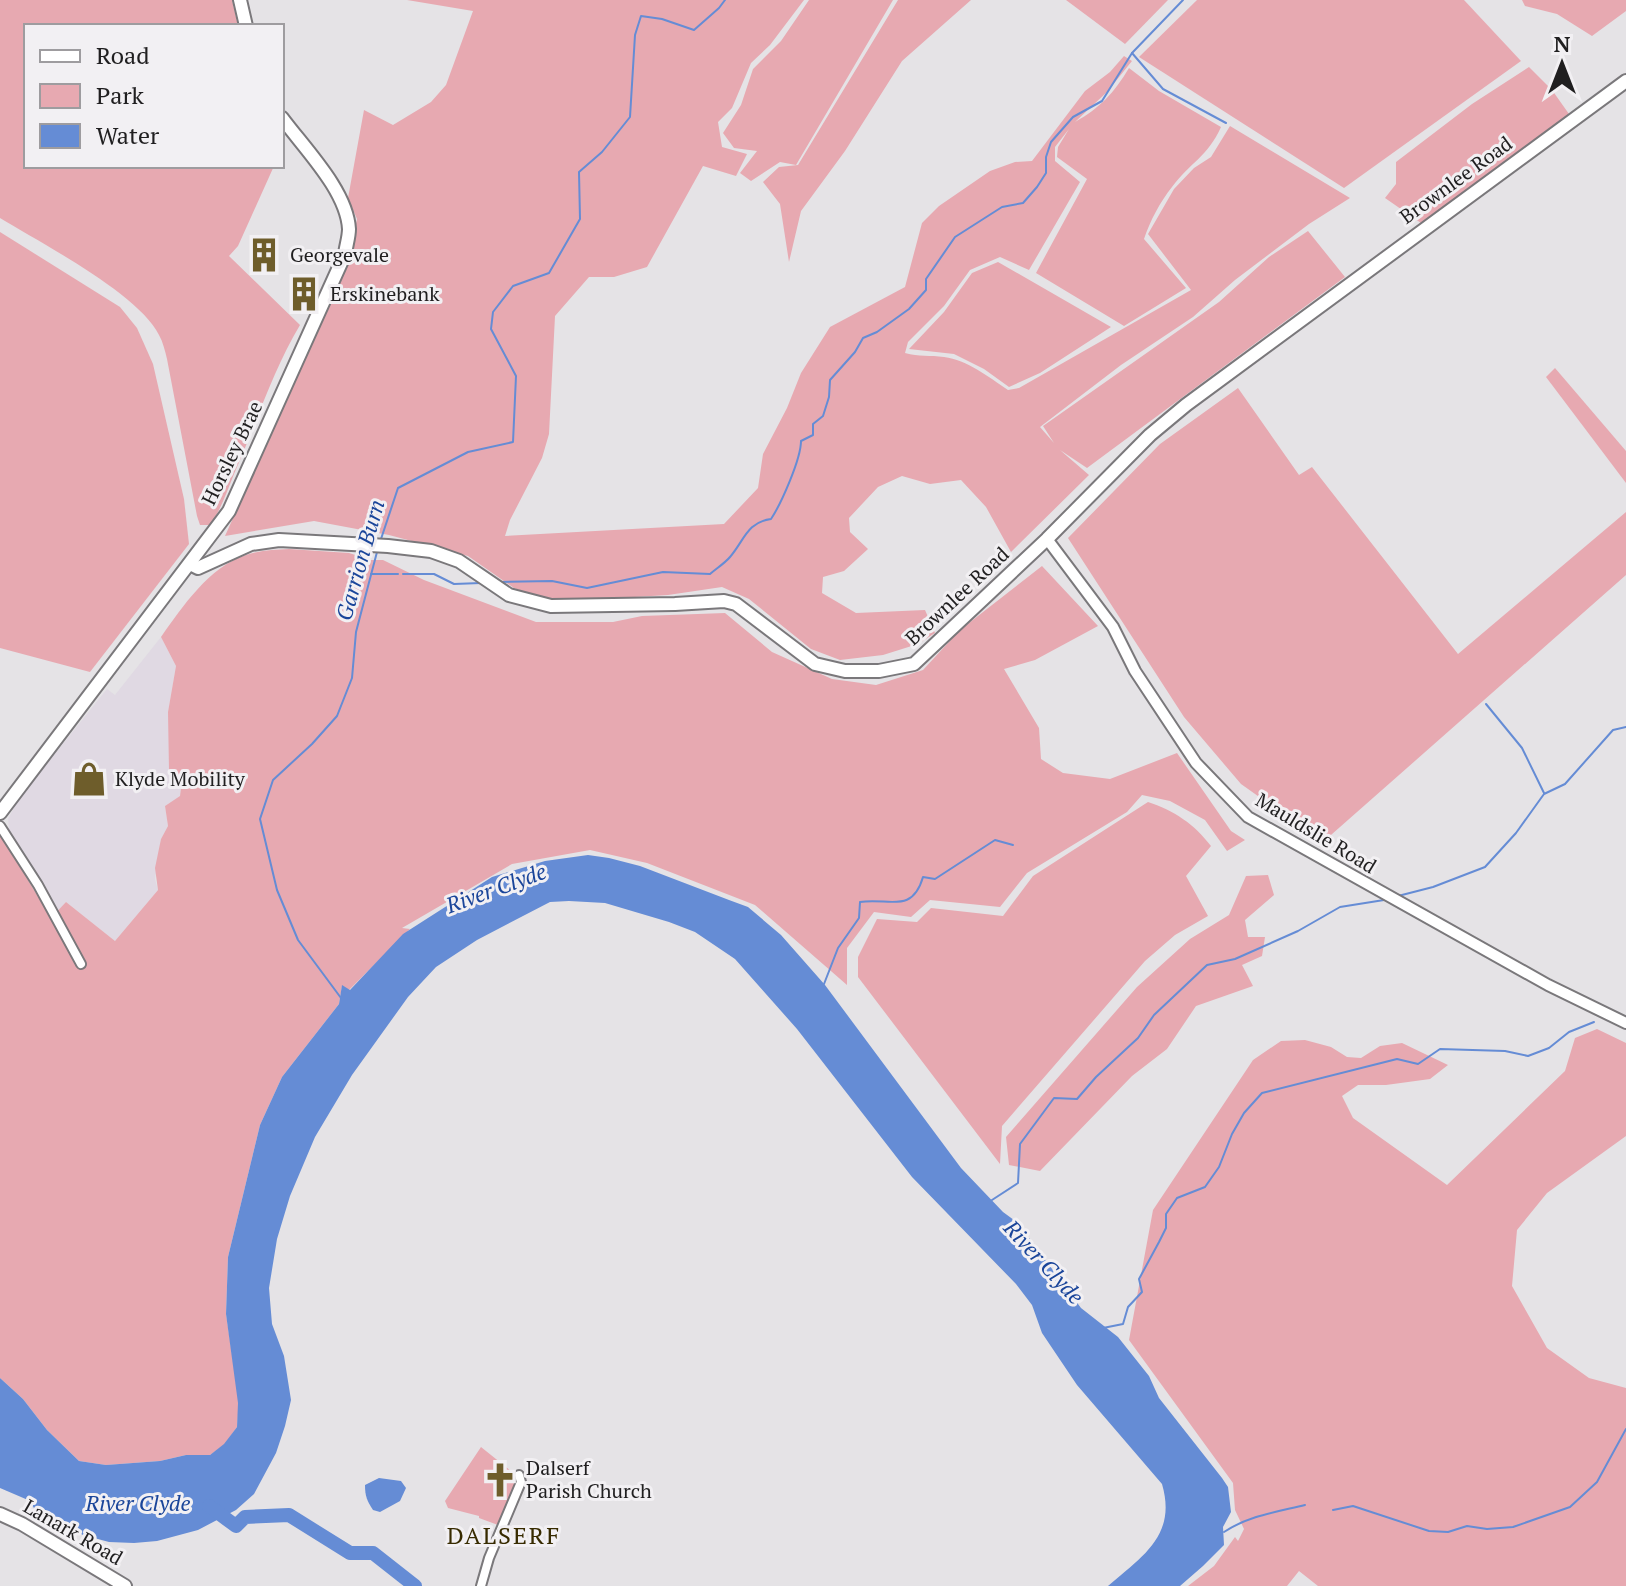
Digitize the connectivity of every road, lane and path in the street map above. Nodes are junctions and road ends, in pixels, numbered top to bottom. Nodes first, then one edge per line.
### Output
1 (240, 0) edge
2 (246, 24) edge
3 (1626, 81) edge
4 (284, 121) edge
5 (1047, 539) junction
6 (190, 564) junction
7 (0, 813) edge
8 (0, 826) edge
9 (81, 964) dead end
10 (1625, 1020) edge
11 (519, 1475) dead end
12 (0, 1514) edge
13 (125, 1586) edge
14 (481, 1586) edge

1 - 2 main road
3 - 5 main road, Brownlee Road
4 - 6 main road, Horsley Brae
5 - 6 main road, Brownlee Road
5 - 10 street, Mauldslie Road
6 - 7 main road, Horsley Brae
8 - 9 street
11 - 14 street
12 - 13 main road, Lanark Road

